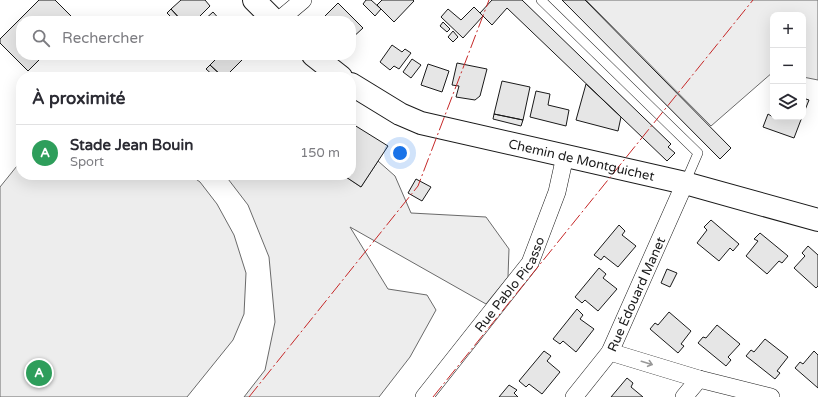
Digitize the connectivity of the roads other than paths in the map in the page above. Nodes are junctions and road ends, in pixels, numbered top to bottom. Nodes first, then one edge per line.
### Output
1 (254, 0) edge
2 (303, 0) edge
3 (541, 0) edge
4 (269, 16) edge
5 (284, 16) edge
6 (319, 60) edge
7 (335, 72) edge
8 (356, 87) edge
9 (565, 156) junction
10 (685, 183) junction
11 (818, 220) edge
12 (610, 352) junction
13 (699, 379) junction
14 (424, 397) edge
15 (574, 397) edge
16 (684, 397) edge
17 (771, 397) edge

1 - 4 street
2 - 5 street
3 - 10 lane
6 - 7 street
8 - 9 street, Chemin de Montguichet
9 - 10 street, Chemin de Montguichet
9 - 14 street, Rue Pablo Picasso
10 - 11 street, Chemin de Montguichet
10 - 12 street, Rue Édouard Manet
12 -> 13 street
12 - 15 street, Rue Édouard Manet
13 - 16 street
13 - 17 street

